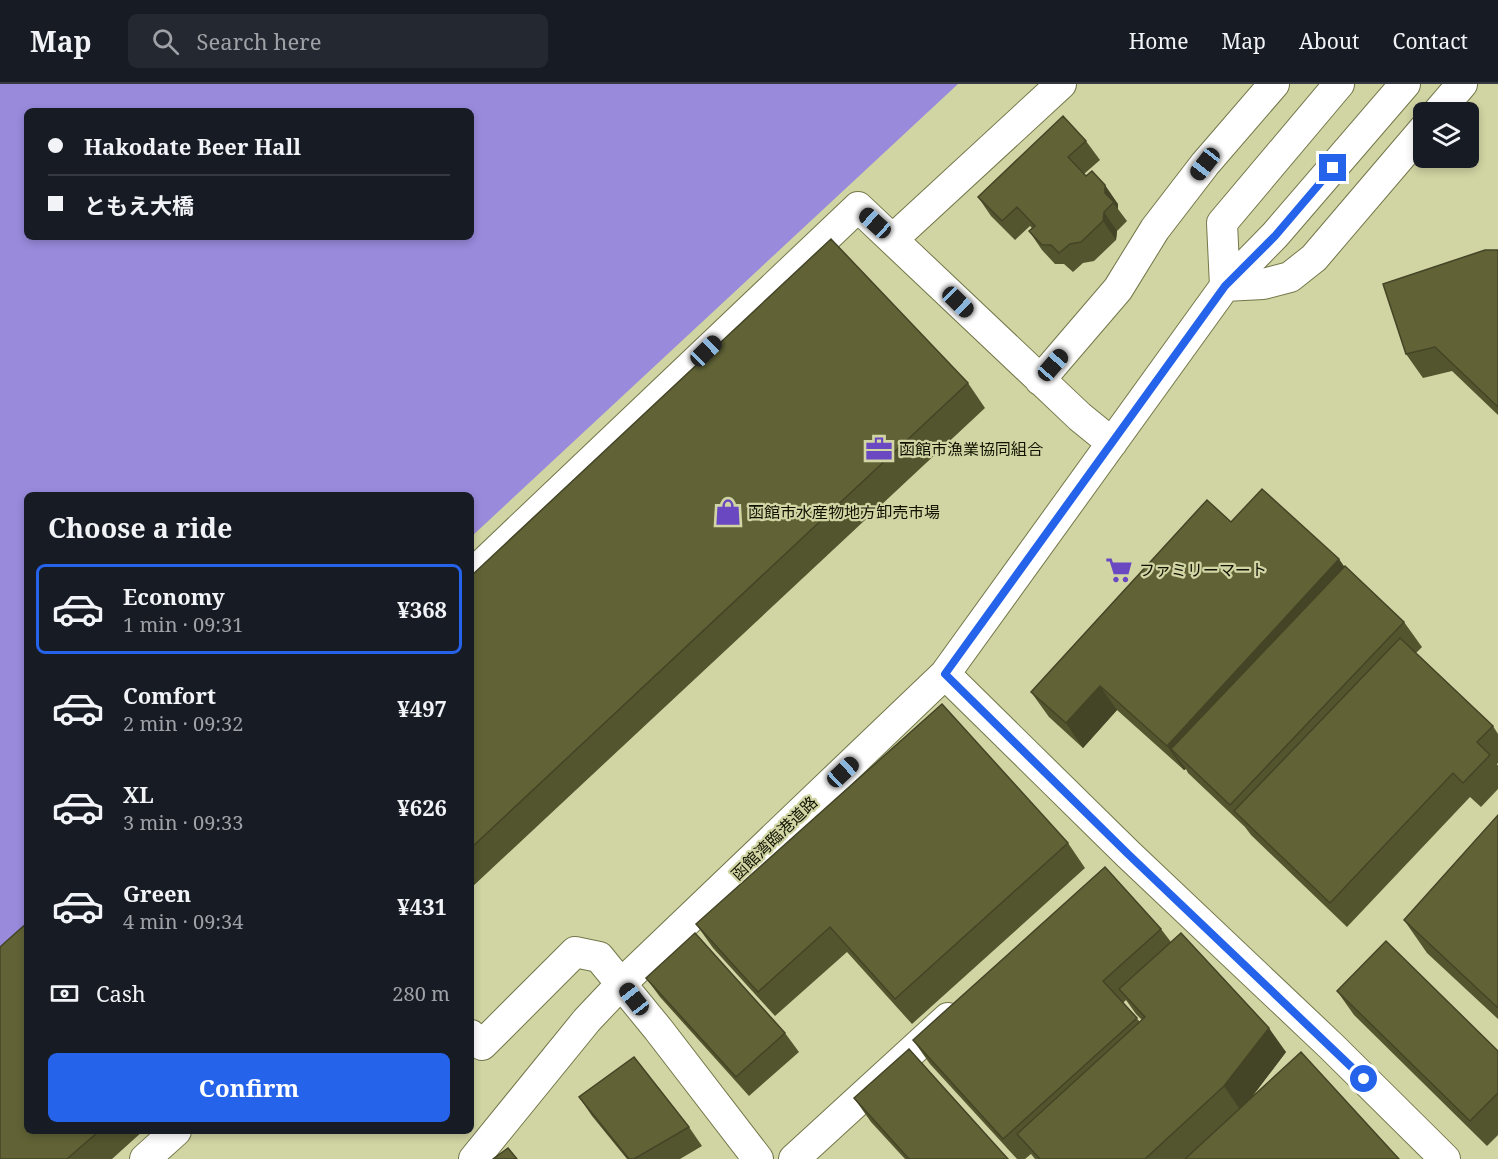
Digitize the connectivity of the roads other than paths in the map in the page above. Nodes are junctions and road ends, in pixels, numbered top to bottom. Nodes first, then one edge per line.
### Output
1 (1061, 84) edge
2 (1274, 84) edge
3 (1339, 84) edge
4 (1405, 84) edge
5 (1462, 84) edge
6 (1447, 102) edge
7 (1413, 142) edge
8 (893, 239) junction
9 (1225, 286) junction
10 (1040, 380) junction
11 (1112, 443) junction
12 (474, 572) edge
13 (945, 674) junction
14 (622, 983) junction
15 (969, 998) edge
16 (474, 1038) edge
17 (173, 1134) edge
18 (145, 1159) edge
19 (474, 1159) edge
20 (758, 1159) edge
21 (794, 1159) edge
22 (1445, 1159) edge

1 - 8 street
2 - 10 street
3 - 9 street
4 - 9 street, 函館湾臨港道路
5 - 6 street
7 - 9 street
8 - 10 street
8 - 12 street
9 - 11 street, 函館湾臨港道路
10 - 11 street
11 - 13 street, 函館湾臨港道路
13 - 14 street, 函館湾臨港道路
13 - 22 street
14 - 16 street
14 - 19 street, 函館湾臨港道路
14 - 20 street
15 - 21 street
17 - 18 street

